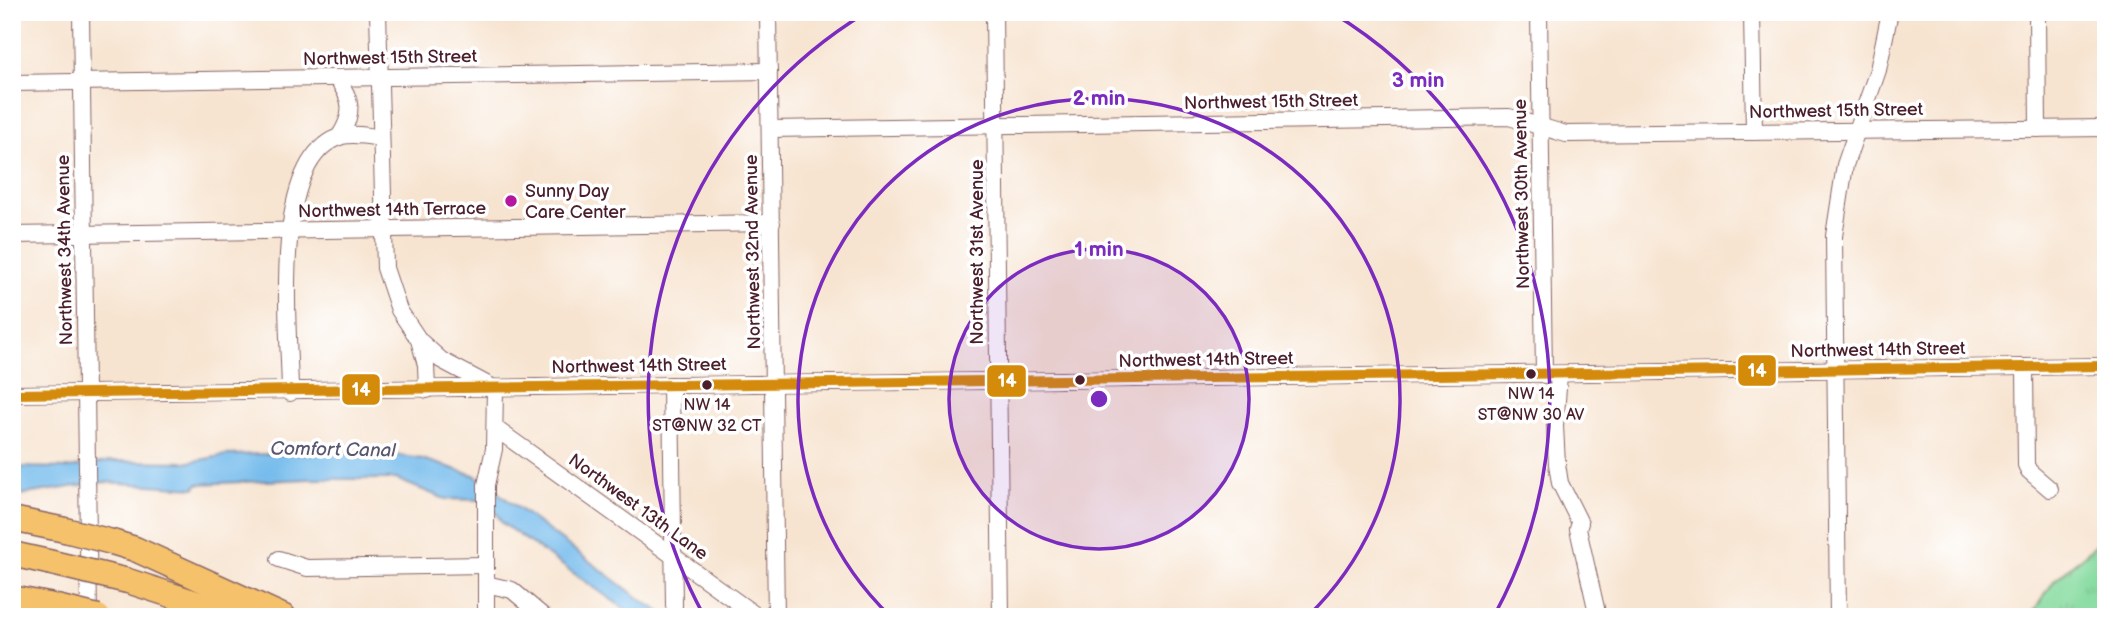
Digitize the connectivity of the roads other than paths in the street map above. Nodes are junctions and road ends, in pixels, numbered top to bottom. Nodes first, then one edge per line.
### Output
1 (81, 12) edge
2 (379, 12) edge
3 (768, 12) edge
4 (993, 12) edge
5 (1539, 12) edge
6 (1752, 12) edge
7 (1890, 12) edge
8 (2037, 12) edge
9 (769, 71) junction
10 (336, 78) junction
11 (378, 78) junction
12 (82, 82) junction
13 (12, 83) edge
14 (995, 125) junction
15 (1541, 126) junction
16 (2038, 128) junction
17 (2106, 128) edge
18 (771, 130) junction
19 (1858, 130) junction
20 (1754, 132) junction
21 (339, 137) junction
22 (380, 138) junction
23 (772, 223) junction
24 (382, 229) junction
25 (288, 231) junction
26 (84, 234) junction
27 (12, 235) edge
28 (419, 340) junction
29 (2106, 366) edge
30 (2025, 367) junction
31 (1835, 370) junction
32 (1552, 375) junction
33 (998, 383) junction
34 (774, 384) junction
35 (671, 385) junction
36 (495, 388) junction
37 (427, 390) junction
38 (290, 393) junction
39 (12, 394) edge
40 (86, 394) junction
41 (495, 428) junction
42 (2050, 489) dead end
43 (12, 519) edge
44 (12, 554) edge
45 (671, 554) junction
46 (279, 559) dead end
47 (485, 565) junction
48 (486, 584) junction
49 (776, 591) junction
50 (12, 598) edge
51 (674, 606) dead end
52 (742, 606) junction
53 (89, 617) edge
54 (98, 617) edge
55 (239, 617) edge
56 (284, 617) edge
57 (486, 617) edge
58 (544, 617) edge
59 (758, 617) edge
60 (776, 617) edge
61 (1001, 617) edge
62 (1598, 617) edge
63 (1838, 617) edge

1 - 12 street, Northwest 34th Avenue
2 - 11 street
3 - 9 street, Northwest 32nd Avenue
4 - 14 street, Northwest 31st Avenue
5 - 15 street, Northwest 30th Avenue
6 - 20 street
7 - 19 street
8 - 16 street
9 - 11 street, Northwest 15th Street
9 - 18 street, Northwest 32nd Avenue
10 - 11 street, Northwest 15th Street
10 - 12 street, Northwest 15th Street
10 - 21 street
11 - 22 street
12 - 13 street, Northwest 15th Street
12 - 26 street, Northwest 34th Avenue
14 - 15 street, Northwest 15th Street
14 - 18 street, Northwest 15th Street
14 - 33 street, Northwest 31st Avenue
15 - 20 street, Northwest 15th Street
15 - 32 street, Northwest 30th Avenue
16 - 17 street, Northwest 15th Street
16 - 19 street, Northwest 15th Street
18 - 23 street, Northwest 32nd Avenue
19 - 20 street, Northwest 15th Street
19 - 31 street
21 - 22 street
21 - 25 street
22 - 24 street
23 - 24 street, Northwest 14th Terrace
23 - 34 street, Northwest 32nd Avenue
24 - 25 street, Northwest 14th Terrace
24 - 28 street
25 - 26 street, Northwest 14th Terrace
25 - 38 street
26 - 27 street, Northwest 14th Terrace
26 - 40 street, Northwest 34th Avenue
28 - 36 street
28 - 37 street
29 - 30 street, Northwest 14th Street
30 - 31 street, Northwest 14th Street
30 - 42 street
31 - 32 street, Northwest 14th Street
31 - 63 street
32 - 33 street, Northwest 14th Street
32 - 62 street, Northwest 30th Avenue
33 - 34 street, Northwest 14th Street
33 - 61 street, Northwest 31st Avenue
34 - 35 street, Northwest 14th Street
34 - 49 street, Northwest 32nd Avenue
35 - 36 street, Northwest 14th Street
35 - 45 street
36 - 37 street, Northwest 14th Street
36 - 41 street
37 - 38 street, Northwest 14th Street
38 - 40 street, Northwest 14th Street
39 - 40 street, Northwest 14th Street
40 - 53 street, Northwest 34th Avenue
41 - 45 street, Northwest 13th Lane
41 - 47 street
43 - 56 highway, bridge
44 - 55 highway, bridge
45 - 51 street
45 - 52 street, Northwest 13th Lane
46 - 47 street
47 - 48 street
48 - 57 street
48 - 58 street
49 - 52 street
49 - 60 street, Northwest 32nd Avenue
50 - 54 highway, bridge
52 - 59 street, Northwest 13th Lane

